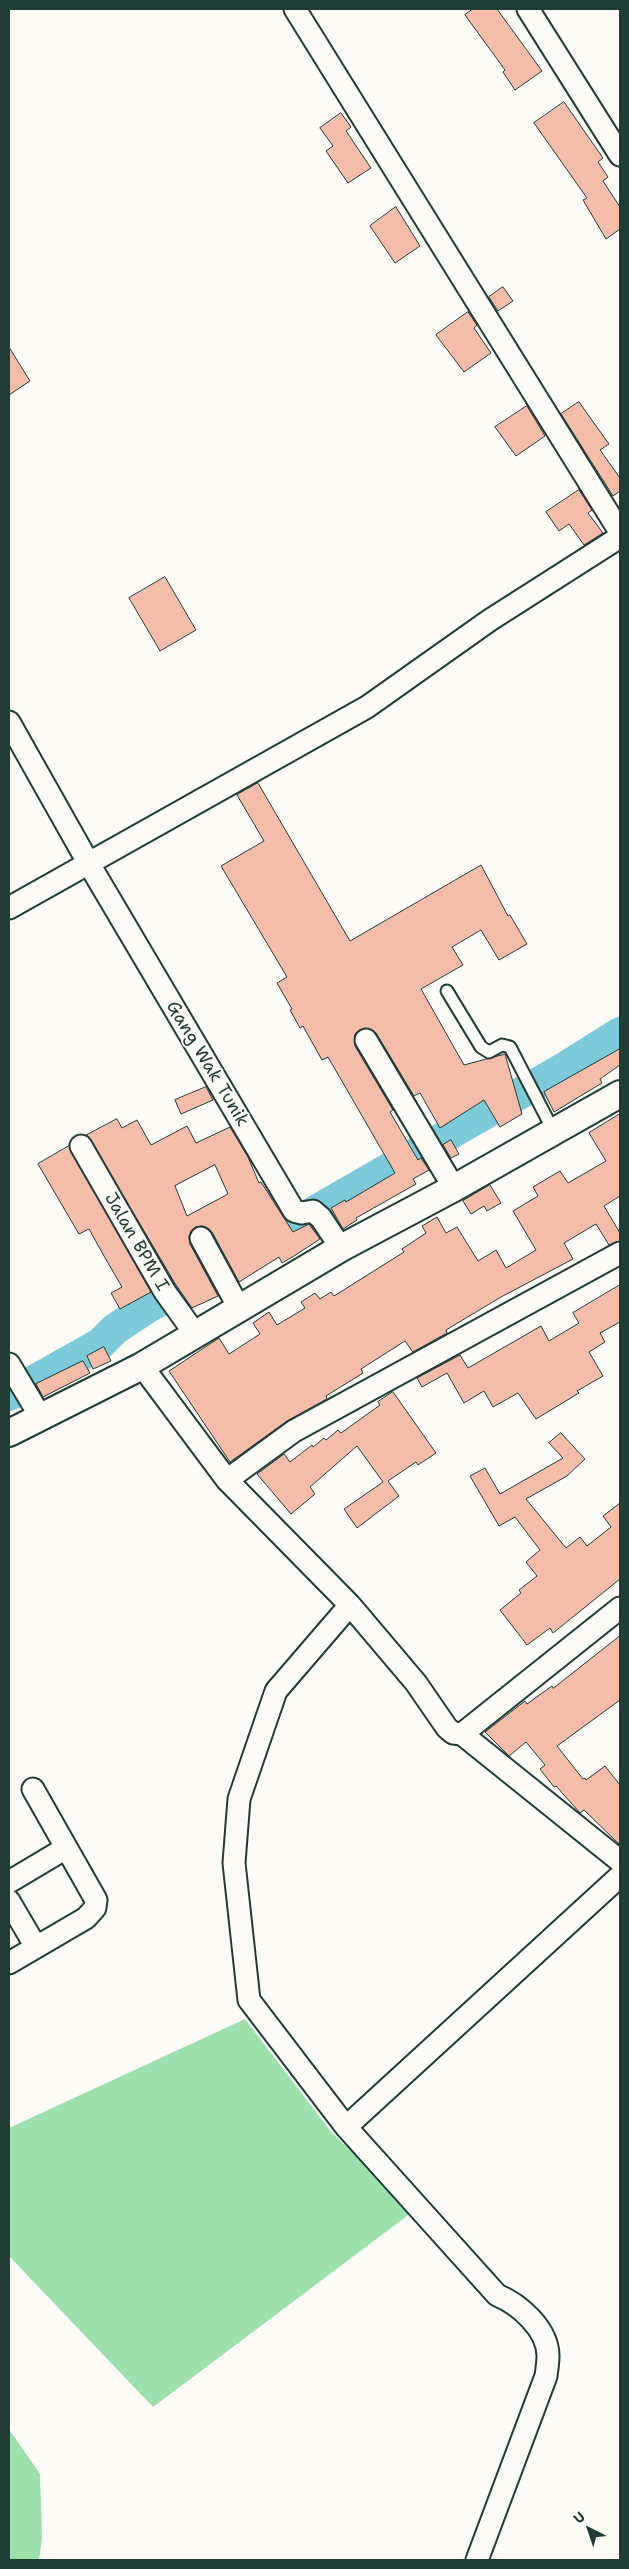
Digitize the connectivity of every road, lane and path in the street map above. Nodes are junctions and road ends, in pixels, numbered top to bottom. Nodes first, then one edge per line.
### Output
1 (295, 9) edge
2 (528, 9) edge
3 (620, 154) edge
4 (619, 532) edge
5 (9, 722) edge
6 (86, 858) junction
7 (9, 908) edge
8 (447, 991) dead end
9 (366, 1040) dead end
10 (620, 1094) edge
11 (554, 1132) junction
12 (81, 1146) dead end
13 (454, 1188) junction
14 (201, 1238) dead end
15 (341, 1248) junction
16 (620, 1253) edge
17 (240, 1308) junction
18 (196, 1335) junction
19 (142, 1366) junction
20 (17, 1380) edge
21 (40, 1416) junction
22 (9, 1433) edge
23 (227, 1480) junction
24 (350, 1604) junction
25 (620, 1608) edge
26 (462, 1734) junction
27 (32, 1789) dead end
28 (66, 1848) junction
29 (620, 1861) edge
30 (620, 1876) edge
31 (9, 1882) edge
32 (9, 1901) edge
33 (36, 1947) junction
34 (9, 1963) edge
35 (346, 2127) junction
36 (477, 2560) edge

1 - 4 street
2 - 3 street
4 - 6 street
5 - 6 street
6 - 7 street
6 - 15 street, Gang Wak Tunik
8 - 11 lane
9 - 13 street
10 - 11 street
11 - 13 street
12 - 18 street, Jalan BPM I
13 - 15 street
14 - 17 street
15 - 17 street
16 - 23 street
17 - 18 street
18 - 19 street
19 - 21 street
19 - 23 street
20 - 21 street
21 - 22 street
23 - 24 street
24 - 26 street
24 - 35 street
25 - 26 street
26 - 29 street
27 - 28 street
28 - 31 street
28 - 33 street
30 - 35 street
32 - 33 street
33 - 34 street
35 - 36 street

